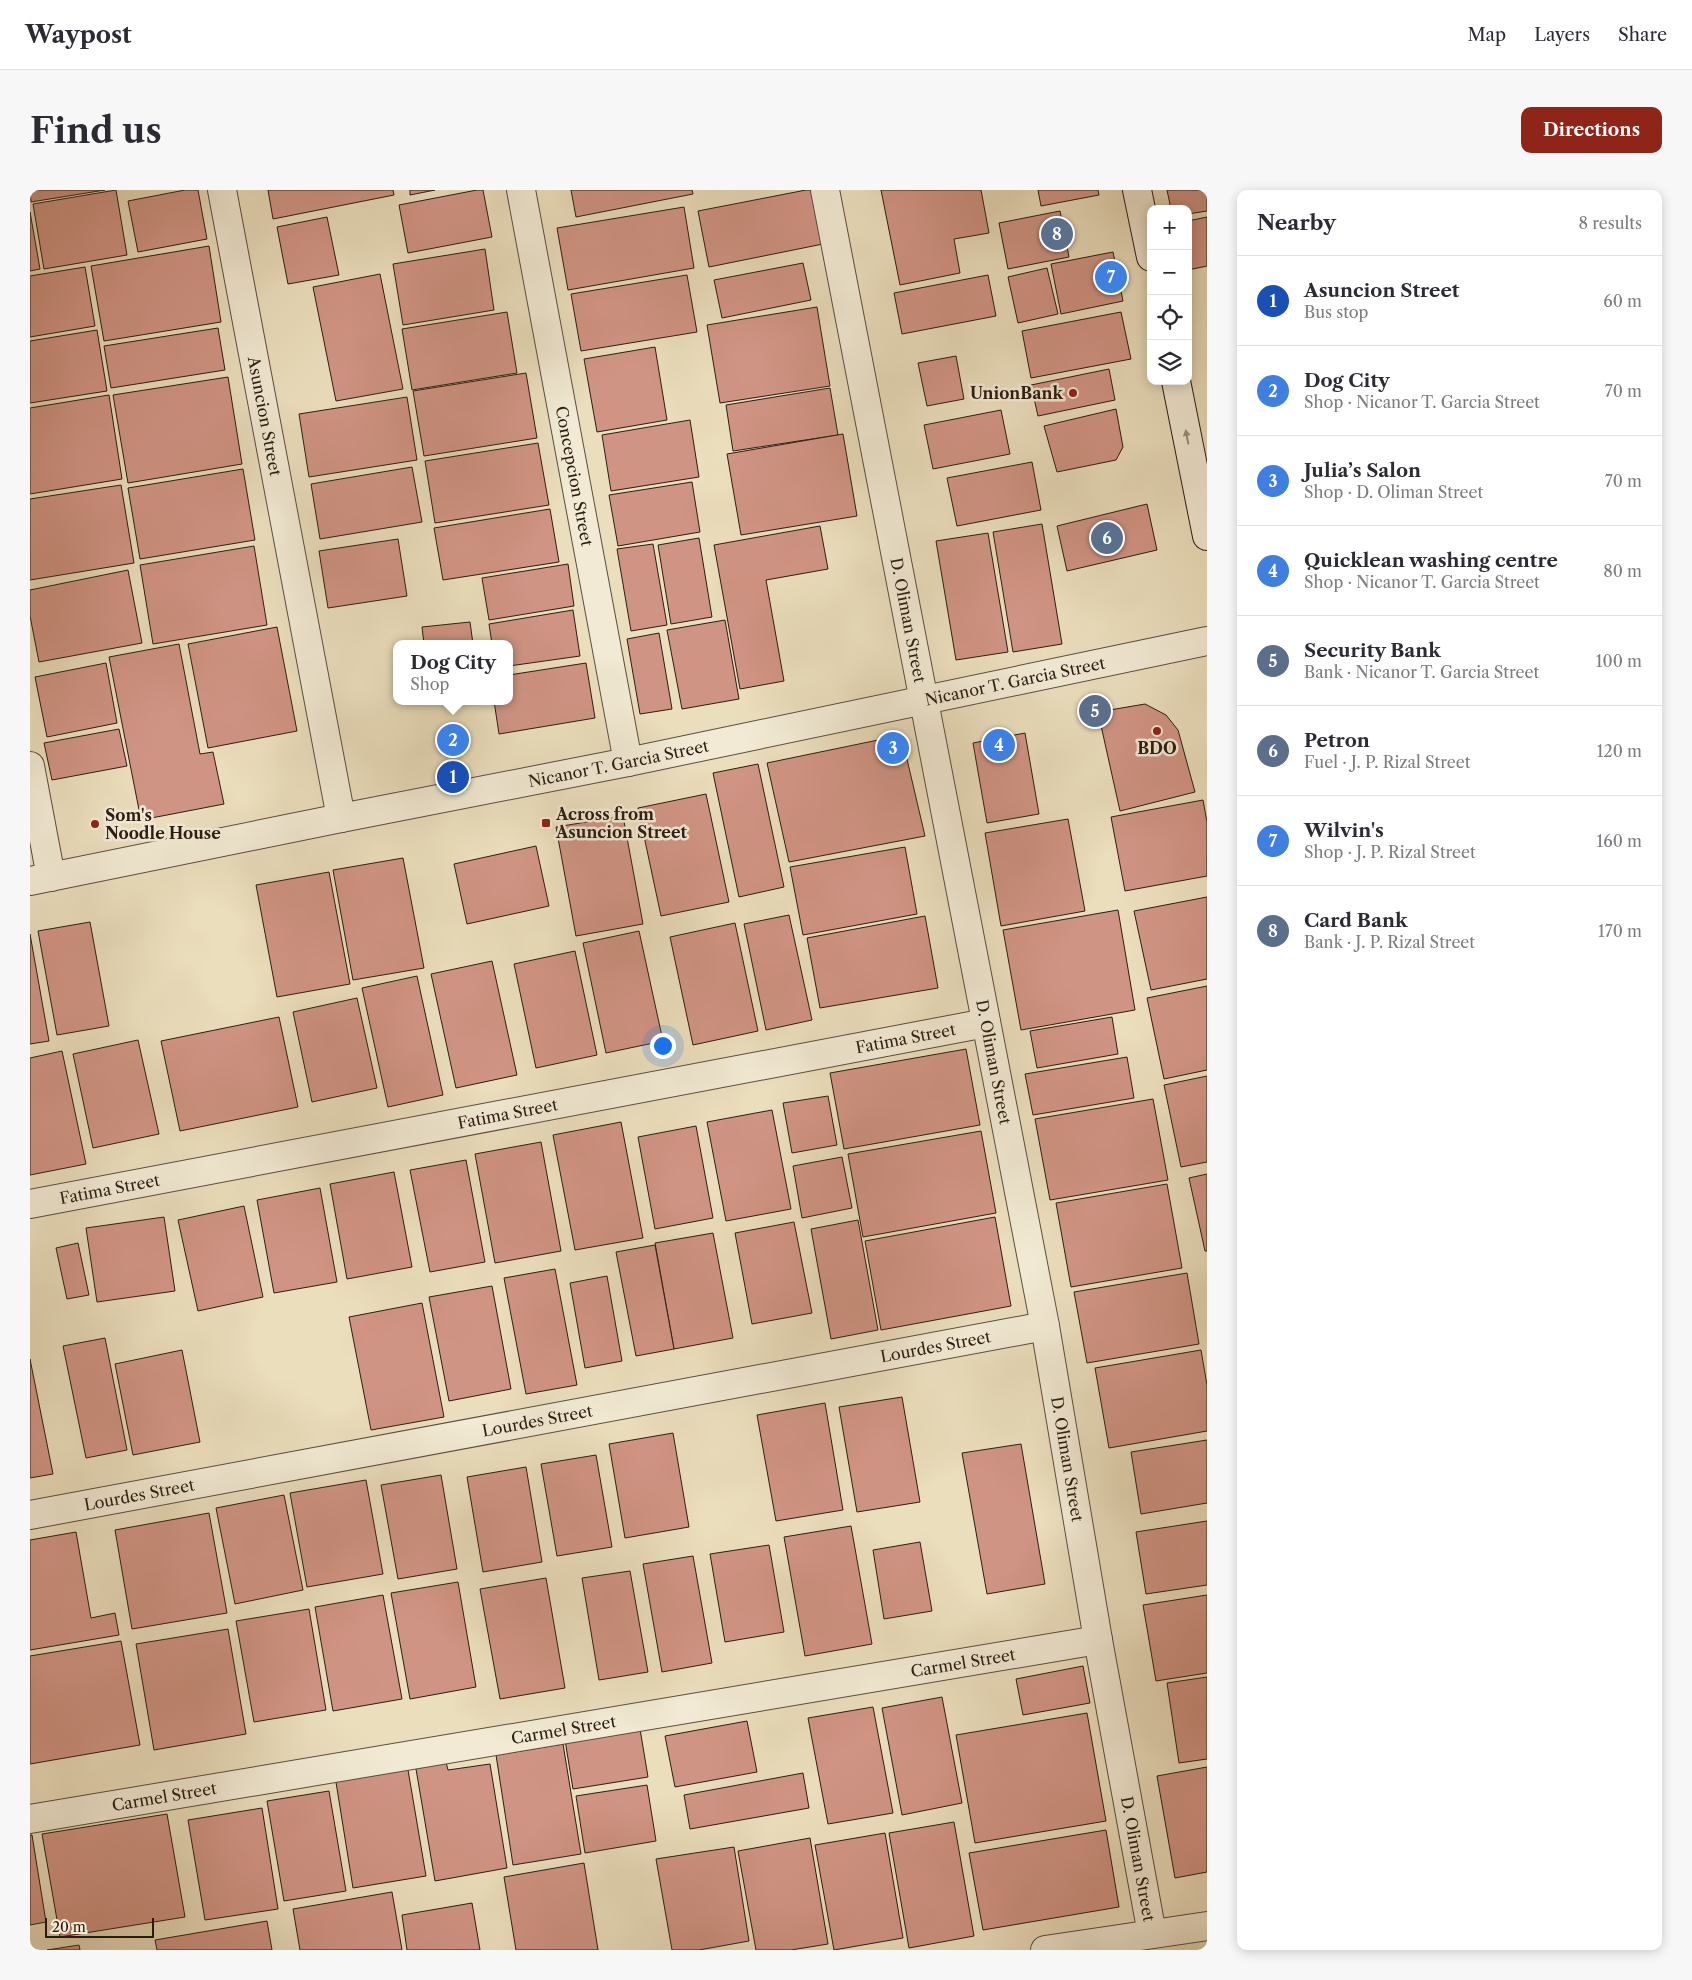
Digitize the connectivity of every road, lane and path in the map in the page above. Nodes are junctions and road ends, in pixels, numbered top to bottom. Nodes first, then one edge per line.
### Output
1 (222, 190) edge
2 (520, 190) edge
3 (825, 190) edge
4 (1137, 190) edge
5 (1150, 250) edge
6 (1177, 385) edge
7 (1207, 536) edge
8 (1207, 641) edge
9 (924, 700) junction
10 (628, 762) junction
11 (30, 766) edge
12 (341, 818) junction
13 (40, 879) edge
14 (986, 1023) junction
15 (30, 1204) edge
16 (1045, 1326) junction
17 (30, 1514) edge
18 (1098, 1640) junction
19 (30, 1819) edge
20 (1207, 1926) edge
21 (1152, 1934) junction
22 (1045, 1950) edge

1 - 12 street, Asuncion Street
2 - 10 street, Concepcion Street
3 - 9 street, D. Oliman Street
4 - 5 street
7 -> 6 street
8 - 9 street, Nicanor T. Garcia Street
9 - 10 street, Nicanor T. Garcia Street
9 - 14 street, D. Oliman Street
10 - 12 street, Nicanor T. Garcia Street
11 - 13 street
12 - 13 street, Nicanor T. Garcia Street
14 - 15 street, Fatima Street
14 - 16 street, D. Oliman Street
16 - 17 street, Lourdes Street
16 - 18 street, D. Oliman Street
18 - 19 street, Carmel Street
18 - 21 street, D. Oliman Street
20 - 21 street
21 - 22 street

